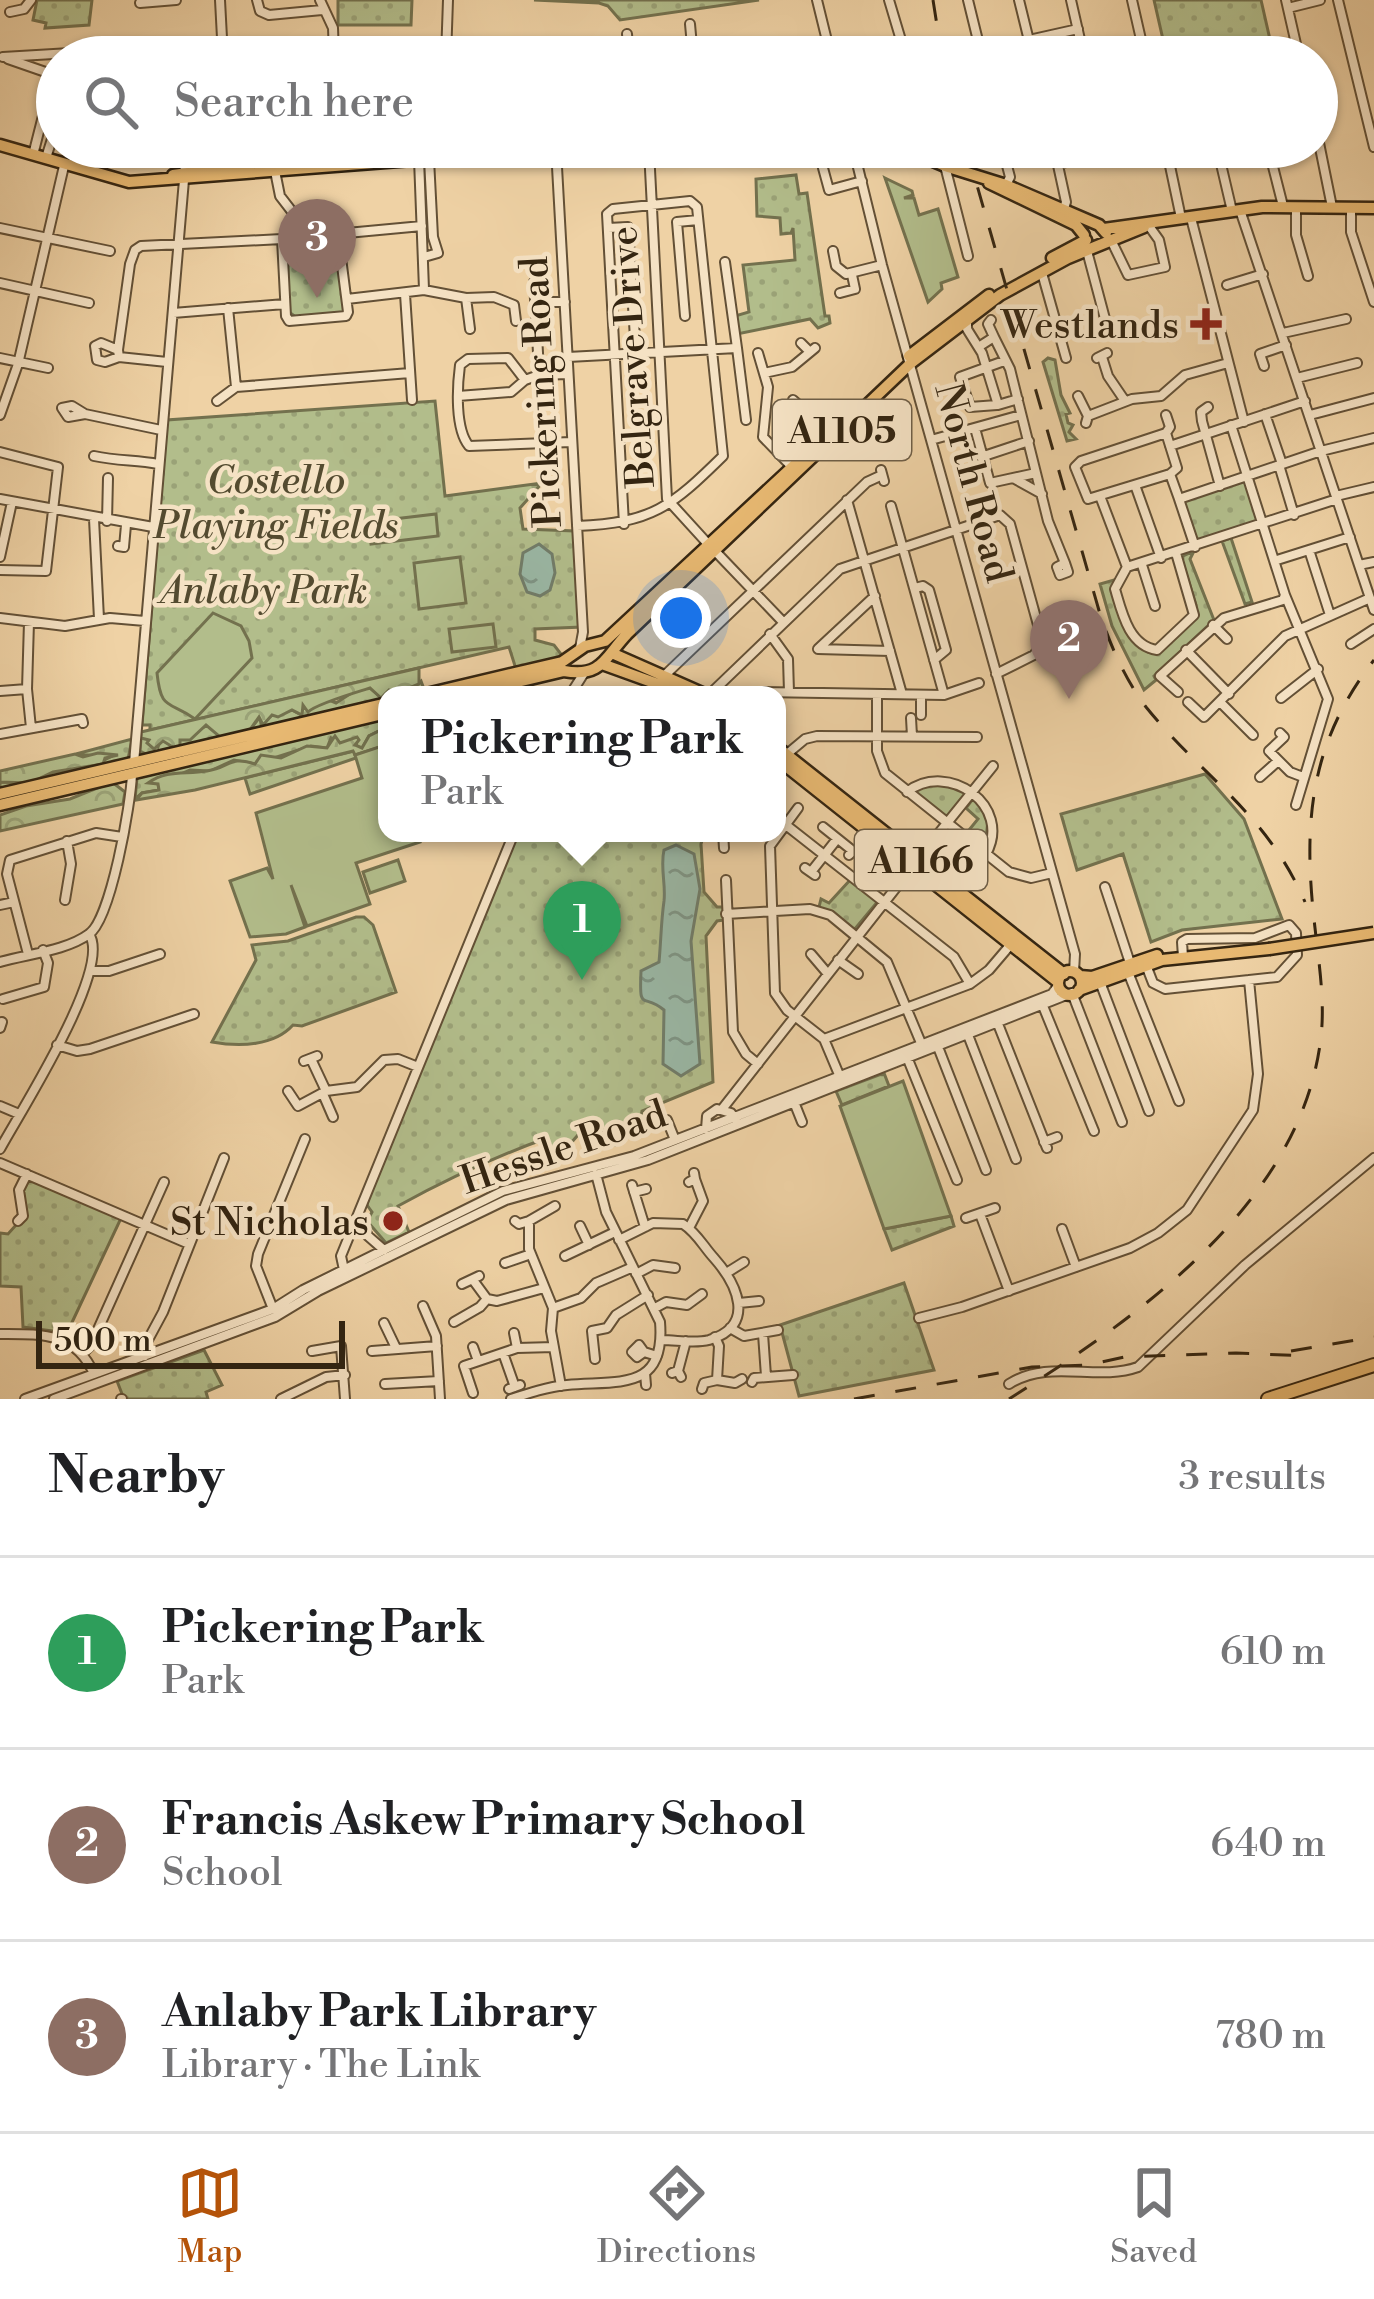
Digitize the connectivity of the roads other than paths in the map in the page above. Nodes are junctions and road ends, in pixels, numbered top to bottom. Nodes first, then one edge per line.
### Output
1 (31, 0) edge
2 (176, 0) edge
3 (220, 0) edge
4 (257, 0) edge
5 (448, 0) edge
6 (817, 0) edge
7 (889, 0) edge
8 (968, 0) edge
9 (1019, 0) edge
10 (1071, 0) edge
11 (1132, 0) edge
12 (1320, 0) edge
13 (1338, 0) edge
14 (140, 4) edge
15 (1287, 4) edge
16 (321, 5) edge
17 (8, 10) dead end
18 (690, 24) dead end
19 (1078, 29) junction
20 (221, 36) edge
21 (333, 36) edge
22 (447, 36) edge
23 (691, 36) edge
24 (825, 36) edge
25 (900, 36) edge
26 (977, 36) edge
27 (1028, 36) edge
28 (1047, 36) edge
29 (1080, 36) edge
30 (1140, 36) edge
31 (1294, 36) edge
32 (36, 55) edge
33 (2, 56) edge
34 (36, 68) edge
35 (0, 145) edge
36 (1374, 147) edge
37 (36, 156) edge
38 (64, 168) edge
39 (71, 168) edge
40 (184, 168) edge
41 (221, 168) edge
42 (312, 168) edge
43 (424, 168) edge
44 (425, 168) edge
45 (557, 168) edge
46 (650, 168) edge
47 (823, 168) dead end
48 (859, 168) edge
49 (946, 168) edge
50 (951, 168) edge
51 (962, 168) edge
52 (1008, 168) edge
53 (1059, 168) edge
54 (1172, 168) edge
55 (1223, 168) edge
56 (1275, 168) edge
57 (1324, 168) edge
58 (274, 171) junction
59 (184, 176) junction
60 (978, 177) junction
61 (862, 181) junction
62 (1006, 185) junction
63 (652, 204) junction
64 (1289, 206) junction
65 (1332, 207) junction
66 (1351, 207) junction
67 (1374, 208) edge
68 (1064, 209) junction
69 (1236, 210) junction
70 (1186, 219) junction
71 (698, 220) junction
72 (422, 226) junction
73 (1146, 226) junction
74 (0, 228) edge
75 (608, 228) junction
76 (307, 231) junction
77 (328, 232) junction
78 (347, 233) junction
79 (47, 237) junction
80 (1096, 238) junction
81 (282, 239) junction
82 (178, 247) junction
83 (340, 250) junction
84 (833, 250) dead end
85 (110, 251) dead end
86 (968, 256) dead end
87 (424, 257) junction
88 (725, 262) dead end
89 (882, 266) junction
90 (1041, 271) junction
91 (1263, 274) junction
92 (852, 275) junction
93 (1308, 276) dead end
94 (534, 282) dead end
95 (1230, 282) dead end
96 (0, 283) edge
97 (35, 290) junction
98 (424, 290) junction
99 (405, 294) junction
100 (840, 295) dead end
101 (347, 298) junction
102 (466, 298) junction
103 (535, 302) junction
104 (565, 302) junction
105 (1374, 302) edge
106 (89, 303) dead end
107 (285, 304) junction
108 (228, 308) junction
109 (172, 313) junction
110 (685, 316) dead end
111 (1346, 319) dead end
112 (991, 320) dead end
113 (516, 321) dead end
114 (964, 325) junction
115 (470, 329) dead end
116 (1108, 330) dead end
117 (1283, 333) junction
118 (994, 337) junction
119 (801, 343) dead end
120 (1286, 345) junction
121 (980, 346) junction
122 (737, 348) junction
123 (712, 350) junction
124 (758, 350) dead end
125 (659, 352) junction
126 (636, 354) junction
127 (615, 355) junction
128 (1102, 356) dead end
129 (568, 357) junction
130 (0, 358) edge
131 (1067, 358) dead end
132 (910, 359) junction
133 (1004, 361) junction
134 (167, 362) junction
135 (1228, 363) junction
136 (1357, 363) dead end
137 (18, 364) junction
138 (1264, 366) dead end
139 (48, 368) dead end
140 (987, 368) junction
141 (410, 373) junction
142 (764, 373) junction
143 (568, 374) junction
144 (539, 375) junction
145 (1298, 378) junction
146 (525, 380) junction
147 (236, 387) junction
148 (1078, 395) dead end
149 (458, 396) junction
150 (1374, 398) edge
151 (1018, 399) junction
152 (217, 400) dead end
153 (412, 400) dead end
154 (793, 400) dead end
155 (1125, 401) junction
156 (1305, 401) junction
157 (998, 405) junction
158 (541, 406) dead end
159 (1204, 406) dead end
160 (85, 414) dead end
161 (1265, 414) junction
162 (0, 415) edge
163 (1022, 415) junction
164 (1166, 415) dead end
165 (1310, 415) junction
166 (746, 420) dead end
167 (1244, 422) junction
168 (1231, 425) junction
169 (975, 428) junction
170 (161, 430) junction
171 (1166, 433) junction
172 (1205, 433) junction
173 (832, 435) junction
174 (1374, 437) edge
175 (931, 440) junction
176 (1029, 441) junction
177 (572, 442) junction
178 (1170, 446) junction
179 (1321, 451) junction
180 (0, 452) edge
181 (94, 456) dead end
182 (981, 457) junction
183 (158, 464) junction
184 (1280, 464) junction
185 (792, 467) junction
186 (1036, 472) junction
187 (1173, 473) junction
188 (882, 475) dead end
189 (1249, 476) junction
190 (108, 478) dead end
191 (1014, 478) junction
192 (1136, 485) junction
193 (1220, 486) junction
194 (1374, 487) edge
195 (1042, 494) junction
196 (1100, 496) junction
197 (1336, 497) junction
198 (0, 499) edge
199 (847, 500) junction
200 (12, 502) junction
201 (1180, 502) junction
202 (671, 505) junction
203 (53, 509) junction
204 (895, 509) dead end
205 (1294, 515) junction
206 (94, 518) junction
207 (107, 520) junction
208 (624, 524) junction
209 (1264, 524) junction
210 (126, 525) junction
211 (577, 526) junction
212 (153, 527) junction
213 (957, 533) junction
214 (1350, 537) junction
215 (118, 546) dead end
216 (1195, 547) junction
217 (712, 548) junction
218 (903, 549) junction
219 (1309, 550) junction
220 (1176, 553) junction
221 (0, 557) edge
222 (1161, 558) junction
223 (865, 560) junction
224 (1276, 560) junction
225 (1374, 562) edge
226 (1065, 563) dead end
227 (1142, 565) junction
228 (1359, 565) junction
229 (1126, 567) junction
230 (0, 571) edge
231 (752, 590) junction
232 (875, 596) junction
233 (1285, 596) junction
234 (1372, 602) edge
235 (1155, 606) dead end
236 (1330, 615) junction
237 (0, 618) edge
238 (99, 619) junction
239 (145, 621) junction
240 (29, 622) junction
241 (783, 622) junction
242 (1214, 625) junction
243 (1374, 629) edge
244 (1298, 630) junction
245 (770, 634) junction
246 (1227, 639) dead end
247 (1351, 644) dead end
248 (611, 648) junction
249 (1186, 650) junction
250 (890, 651) junction
251 (602, 664) junction
252 (577, 665) edge
253 (1318, 669) junction
254 (996, 674) junction
255 (662, 678) junction
256 (980, 683) dead end
257 (468, 686) edge
258 (496, 686) edge
259 (668, 686) edge
260 (684, 686) edge
261 (717, 686) edge
262 (27, 689) junction
263 (0, 691) edge
264 (786, 692) edge
265 (1178, 692) dead end
266 (789, 693) junction
267 (877, 694) junction
268 (902, 694) junction
269 (1229, 694) junction
270 (1284, 694) dead end
271 (921, 695) junction
272 (944, 695) junction
273 (1221, 703) junction
274 (378, 705) edge
275 (1189, 707) dead end
276 (378, 715) edge
277 (82, 722) dead end
278 (32, 728) junction
279 (1251, 728) dead end
280 (0, 734) edge
281 (973, 734) dead end
282 (1284, 735) dead end
283 (912, 736) junction
284 (877, 737) junction
285 (786, 751) edge
286 (786, 759) edge
287 (1278, 761) junction
288 (993, 766) dead end
289 (133, 768) junction
290 (1263, 776) dead end
291 (1303, 777) junction
292 (972, 791) junction
293 (907, 792) junction
294 (0, 794) edge
295 (15, 796) junction
296 (0, 805) edge
297 (1296, 805) dead end
298 (798, 808) dead end
299 (786, 817) edge
300 (946, 824) junction
301 (786, 825) edge
302 (823, 827) dead end
303 (122, 837) junction
304 (837, 839) junction
305 (67, 841) junction
306 (510, 842) edge
307 (772, 842) edge
308 (986, 854) junction
309 (824, 855) junction
310 (849, 855) dead end
311 (915, 862) junction
312 (810, 872) dead end
313 (1052, 873) junction
314 (726, 880) dead end
315 (1105, 887) dead end
316 (65, 900) dead end
317 (884, 901) junction
318 (14, 902) junction
319 (0, 905) edge
320 (772, 911) junction
321 (726, 914) junction
322 (1374, 932) edge
323 (89, 934) junction
324 (857, 937) junction
325 (1014, 940) junction
326 (43, 950) junction
327 (810, 952) dead end
328 (28, 954) junction
329 (160, 954) dead end
330 (1183, 954) junction
331 (838, 960) junction
332 (0, 962) edge
333 (1146, 965) junction
334 (1129, 968) junction
335 (91, 971) junction
336 (828, 974) junction
337 (858, 975) dead end
338 (1249, 980) junction
339 (1100, 982) junction
340 (1069, 983) junction
341 (970, 984) junction
342 (3, 999) dead end
343 (1041, 1002) junction
344 (908, 1007) junction
345 (194, 1014) dead end
346 (796, 1016) junction
347 (996, 1020) junction
348 (967, 1032) junction
349 (824, 1039) junction
350 (921, 1043) junction
351 (57, 1045) junction
352 (938, 1047) junction
353 (906, 1054) junction
354 (310, 1059) dead end
355 (758, 1064) junction
356 (418, 1066) junction
357 (841, 1079) junction
358 (288, 1091) dead end
359 (324, 1092) junction
360 (1179, 1101) dead end
361 (794, 1102) junction
362 (0, 1106) edge
363 (723, 1108) junction
364 (1149, 1112) dead end
365 (19, 1114) junction
366 (334, 1118) dead end
367 (666, 1120) dead end
368 (736, 1120) junction
369 (1122, 1121) dead end
370 (802, 1122) dead end
371 (1090, 1128) dead end
372 (707, 1131) junction
373 (1057, 1137) dead end
374 (305, 1139) dead end
375 (675, 1141) junction
376 (1, 1145) edge
377 (224, 1158) dead end
378 (1374, 1158) edge
379 (1016, 1159) dead end
380 (0, 1163) edge
381 (986, 1170) dead end
382 (595, 1171) junction
383 (27, 1174) junction
384 (692, 1178) dead end
385 (957, 1180) dead end
386 (164, 1182) dead end
387 (554, 1183) junction
388 (646, 1189) dead end
389 (556, 1205) dead end
390 (995, 1208) dead end
391 (980, 1214) junction
392 (358, 1217) junction
393 (966, 1218) dead end
394 (18, 1221) dead end
395 (515, 1221) dead end
396 (529, 1221) junction
397 (142, 1225) junction
398 (580, 1226) dead end
399 (645, 1227) junction
400 (689, 1228) junction
401 (1062, 1229) dead end
402 (617, 1236) junction
403 (190, 1244) junction
404 (590, 1244) junction
405 (384, 1250) junction
406 (531, 1254) junction
407 (569, 1257) dead end
408 (745, 1262) dead end
409 (505, 1264) dead end
410 (673, 1265) dead end
411 (1076, 1267) junction
412 (344, 1270) junction
413 (635, 1271) junction
414 (728, 1272) junction
415 (462, 1284) dead end
416 (544, 1288) junction
417 (1009, 1291) junction
418 (648, 1295) junction
419 (701, 1298) dead end
420 (487, 1299) junction
421 (760, 1301) dead end
422 (739, 1303) junction
423 (423, 1306) dead end
424 (553, 1308) junction
425 (655, 1308) junction
426 (273, 1309) junction
427 (919, 1318) dead end
428 (454, 1322) dead end
429 (384, 1323) dead end
430 (730, 1328) junction
431 (778, 1330) dead end
432 (514, 1333) dead end
433 (0, 1334) edge
434 (763, 1334) junction
435 (716, 1337) junction
436 (662, 1340) junction
437 (686, 1341) junction
438 (437, 1346) junction
439 (554, 1346) junction
440 (473, 1347) dead end
441 (396, 1348) junction
442 (517, 1348) junction
443 (312, 1351) dead end
444 (372, 1351) dead end
445 (644, 1352) dead end
446 (83, 1353) junction
447 (503, 1353) junction
448 (145, 1356) junction
449 (657, 1357) junction
450 (595, 1359) dead end
451 (478, 1361) junction
452 (1374, 1369) edge
453 (644, 1372) junction
454 (94, 1374) junction
455 (677, 1374) dead end
456 (345, 1376) junction
457 (766, 1376) junction
458 (793, 1376) dead end
459 (717, 1380) junction
460 (440, 1381) junction
461 (1010, 1384) dead end
462 (392, 1385) dead end
463 (561, 1385) junction
464 (646, 1385) dead end
465 (702, 1389) dead end
466 (514, 1390) edge
467 (473, 1393) dead end
468 (25, 1399) edge
469 (54, 1399) edge
470 (281, 1399) edge
471 (344, 1399) edge
472 (440, 1399) edge
473 (1268, 1399) edge
474 (1288, 1399) edge

1 - 17 street
2 - 14 street
3 - 20 street
4 - 16 street
5 - 22 street
6 - 24 street
7 - 25 street
8 - 26 street
9 - 27 street
10 - 19 street
11 - 30 street
12 - 15 street
13 - 36 street
15 - 31 street
16 - 21 street
18 - 23 street
19 - 28 street
19 - 29 street
32 - 33 street
33 - 34 street
35 - 37 main road
38 - 79 street
39 - 59 main road
40 - 59 street
41 - 59 main road
42 - 58 main road
43 - 72 street
44 - 87 street
45 - 104 street, Pickering Road
46 - 63 street, Belgrave Drive
47 - 61 street
48 - 61 street, North Road
49 - 86 street
50 - 60 main road
51 - 60 main road
52 - 62 street
53 - 68 street
54 - 70 street
55 - 69 street
56 - 64 street
57 - 65 street
58 - 59 main road
58 - 76 street
59 - 82 street
60 - 62 main road
60 - 80 main road
61 - 89 street, North Road
62 - 68 main road
63 - 71 street
63 - 75 street
63 - 125 street, Belgrave Drive
64 - 65 main road, A1105
64 - 69 main road, A1105
64 - 93 street
65 - 66 main road, A1105
66 - 67 main road, A1105
66 - 105 street
68 - 80 main road
69 - 70 main road, A1105
69 - 91 street
70 - 73 main road, A1105
70 - 135 street
71 - 110 street
71 - 123 street
72 - 78 street
72 - 87 street
73 - 80 main road, A1105
73 - 80 street
74 - 79 street
75 - 126 street
75 - 127 street
76 - 77 street
76 - 81 street
77 - 78 street
77 - 83 street
78 - 83 street
79 - 85 street
79 - 97 street
80 - 90 main road, A1105
80 - 116 street
80 - 132 main road, A1105
81 - 82 street
81 - 107 street
82 - 109 street
82 - 134 street
83 - 101 street
84 - 92 street
87 - 98 street
88 - 122 street
89 - 92 street
89 - 132 street, North Road
90 - 114 main road, A1105
90 - 131 street
91 - 95 street
91 - 117 street
92 - 100 street
94 - 103 street
96 - 97 street
97 - 106 street
97 - 137 street
98 - 99 street
98 - 102 street
99 - 101 street
99 - 141 street
101 - 107 street
102 - 113 street
102 - 115 street
103 - 104 street
103 - 144 street
104 - 129 street, Pickering Road
107 - 108 street
108 - 109 street
108 - 147 street
109 - 134 street
111 - 117 street
112 - 118 street
114 - 121 street
114 - 132 main road, A1105
117 - 120 street
118 - 121 street
118 - 133 street
119 - 142 street
120 - 138 street
120 - 145 street
121 - 140 street
122 - 123 street
122 - 166 street
123 - 125 street
123 - 202 street
124 - 142 street
125 - 126 street
125 - 202 street, Belgrave Drive
126 - 127 street
127 - 129 street
127 - 208 street
128 - 155 street
129 - 143 street, Pickering Road
130 - 137 street
132 - 173 main road, A1105
132 - 175 street, North Road
133 - 140 street
133 - 151 street
134 - 170 street
135 - 155 street
135 - 167 street
136 - 145 street
137 - 139 street
137 - 162 street
140 - 157 street
140 - 157 street
141 - 147 street
141 - 153 street
142 - 185 street
143 - 144 street
143 - 177 street, Pickering Road
144 - 146 street
144 - 158 street
145 - 156 street
146 - 149 street
146 - 149 street
147 - 152 street
148 - 155 street
149 - 177 street
150 - 165 street
151 - 157 street
151 - 163 street
154 - 173 street
156 - 161 street
156 - 165 street
159 - 172 street
160 - 170 street
161 - 167 street
161 - 184 street
163 - 169 street
163 - 176 street
164 - 171 street
165 - 179 street
167 - 168 street
168 - 172 street
168 - 189 street
169 - 175 street
169 - 182 street
170 - 183 street
171 - 178 street
171 - 196 street
172 - 178 street
172 - 193 street
173 - 185 main road, A1105
173 - 217 main road, A1105
174 - 179 street
175 - 213 street, North Road
176 - 182 street
176 - 186 street
177 - 211 street, Pickering Road
178 - 187 street
179 - 184 street
179 - 197 street
180 - 203 street
181 - 183 street
182 - 191 street
183 - 212 street
184 - 189 street
184 - 205 street
185 - 217 main road, A1105
186 - 191 street
186 - 195 street
187 - 192 street
187 - 201 street
188 - 199 street
189 - 193 street
189 - 209 street
190 - 207 street
191 - 195 street
192 - 196 street
192 - 222 street
193 - 201 street
194 - 197 street
195 - 226 street
196 - 229 street
197 - 205 street
197 - 214 street
198 - 200 street
199 - 223 street
199 - 231 street
200 - 203 street
200 - 221 street
201 - 216 street
202 - 208 street
202 - 217 street, Belgrave Drive
203 - 206 street
203 - 230 street
204 - 218 street
205 - 209 street
206 - 207 street
206 - 238 street
207 - 210 street
208 - 211 street
209 - 216 street
209 - 224 street
210 - 212 street
210 - 215 street
211 - 252 street, Pickering Road
212 - 239 street
213 - 218 street
213 - 254 street, North Road
213 - 254 street
214 - 219 street
214 - 228 street
216 - 220 street
217 - 231 street, Belgrave Drive
217 - 248 main road, A1105
218 - 223 street
218 - 272 street
219 - 224 street
219 - 236 street
220 - 222 street
220 - 229 street
222 - 227 street
223 - 232 street
223 - 241 street
224 - 233 street
225 - 228 street
227 - 229 street
227 - 235 street
228 - 234 street
231 - 241 street, Belgrave Drive
231 - 255 street
232 - 250 street
232 - 250 street
233 - 242 street
233 - 244 street
234 - 236 street
236 - 244 street
237 - 240 street
238 - 239 street
238 - 240 street
239 - 289 street
240 - 262 street
241 - 245 street
242 - 246 street
242 - 249 street
243 - 247 street
244 - 253 street
244 - 269 street
245 - 261 street
245 - 266 street
248 - 251 main road, A1105
248 - 252 main road, A1105
248 - 255 main road
249 - 265 street
249 - 269 street
250 - 268 street
251 - 252 main road, A1105
251 - 255 main road
252 - 257 main road, A1105
252 - 258 main road, A1105
253 - 270 street
253 - 291 street
254 - 313 street, North Road
255 - 259 main road
255 - 260 main road
256 - 272 street
262 - 263 street
262 - 278 street
264 - 266 street
266 - 267 street
267 - 268 street
267 - 284 street
268 - 271 street
269 - 273 street
271 - 272 street
271 - 283 street
273 - 275 street
273 - 279 street
274 - 289 main road
276 - 289 main road
277 - 278 street
278 - 280 street
281 - 283 street
282 - 287 street
283 - 284 street
284 - 285 street
284 - 293 street
286 - 311 main road, A1166
287 - 290 street
287 - 291 street
288 - 292 street
289 - 295 main road
289 - 303 street
291 - 297 street
292 - 293 street
292 - 300 street
292 - 308 street
293 - 300 street
294 - 295 main road
295 - 296 main road
298 - 299 street
300 - 308 street
300 - 311 street
301 - 309 street
302 - 304 street
303 - 305 street
303 - 323 street
304 - 309 street
304 - 310 street
305 - 316 street
305 - 318 street
306 - 356 street
307 - 320 street
308 - 313 street
309 - 312 street
309 - 317 street
311 - 317 street
311 - 325 main road, A1166
313 - 340 street, North Road
314 - 321 street
315 - 334 street
317 - 324 street
317 - 341 street
318 - 319 street
318 - 328 street
320 - 321 street
320 - 324 street
320 - 346 street
321 - 355 street
322 - 330 main road, Hessle Road, bridge
323 - 326 street
323 - 335 street
324 - 331 street
324 - 344 street
325 - 340 main road, A1166
325 - 341 street
326 - 328 street
326 - 342 street
327 - 336 street
328 - 332 street
329 - 335 street
330 - 333 main road, Hessle Road
330 - 334 main road, Hessle Road
330 - 338 street
331 - 336 street
331 - 337 street
333 - 334 main road, Hessle Road
333 - 338 street
334 - 339 main road, Hessle Road
334 - 340 main road, Hessle Road
334 - 360 street
335 - 351 street
336 - 346 street
338 - 411 street
339 - 340 main road, Hessle Road
339 - 364 street
340 - 343 street, Hessle Road
340 - 369 street, North Road
341 - 344 street
343 - 347 street, Hessle Road
343 - 371 street
344 - 349 street
344 - 350 street
345 - 351 street
346 - 349 street
346 - 355 street
347 - 348 street, Hessle Road
347 - 373 street
348 - 350 street, Hessle Road
348 - 352 street, Hessle Road
348 - 379 street
349 - 357 street
350 - 353 street, Hessle Road
351 - 365 street
352 - 353 street, Hessle Road
352 - 381 street
353 - 357 street, Hessle Road
353 - 385 street
354 - 359 street
355 - 363 street
356 - 359 street
356 - 392 street
357 - 361 street, Hessle Road
357 - 368 street, Hessle Road
358 - 359 street
359 - 366 street
361 - 368 street, Hessle Road
361 - 370 street
362 - 365 street
363 - 368 street
363 - 372 street
365 - 376 street
367 - 375 street
368 - 372 street, Hessle Road
372 - 375 street, Hessle Road
372 - 382 street, Hessle Road
374 - 426 street
375 - 382 street, Hessle Road
377 - 403 street
378 - 461 street
380 - 383 street
382 - 387 street, Hessle Road
382 - 402 street
383 - 394 street
383 - 397 street
384 - 400 street
386 - 397 street
387 - 405 street, Hessle Road
387 - 469 street, Hessle Road
388 - 399 street
389 - 396 street
390 - 391 street
391 - 393 street
391 - 417 street
392 - 405 street
392 - 412 street
395 - 396 street
396 - 406 street
397 - 403 street
397 - 446 street
398 - 404 street
399 - 400 street
399 - 402 street
400 - 414 street
401 - 411 street
402 - 404 street
402 - 413 street
403 - 448 street
404 - 407 street
405 - 412 street, Hessle Road
406 - 409 street
406 - 416 street
408 - 414 street
410 - 413 street
411 - 417 street
412 - 426 street, Hessle Road
413 - 418 street
413 - 424 street
414 - 422 street
415 - 420 street
416 - 420 street
416 - 424 street
417 - 427 street
418 - 425 street
418 - 450 street
419 - 425 street
420 - 428 street
421 - 422 street
422 - 430 street
423 - 438 street
424 - 439 street
425 - 436 street
426 - 448 street, Hessle Road
429 - 441 street
430 - 434 street
430 - 435 street
431 - 434 street
432 - 442 street
433 - 446 street
434 - 457 street
435 - 437 street
435 - 459 street
436 - 437 street
436 - 449 street
437 - 455 street
438 - 441 street
438 - 460 street
439 - 442 street
439 - 463 street
440 - 451 street
441 - 444 street
442 - 447 street
443 - 456 street
445 - 449 street
446 - 454 street
447 - 451 street
447 - 466 street
448 - 454 street, Hessle Road
449 - 453 street
451 - 467 street
452 - 473 highway
452 - 474 highway
453 - 463 street
453 - 464 street
454 - 468 street, Hessle Road
456 - 470 street
456 - 471 street
457 - 458 street
457 - 459 street
459 - 465 street
460 - 462 street
460 - 472 street
463 - 466 street

